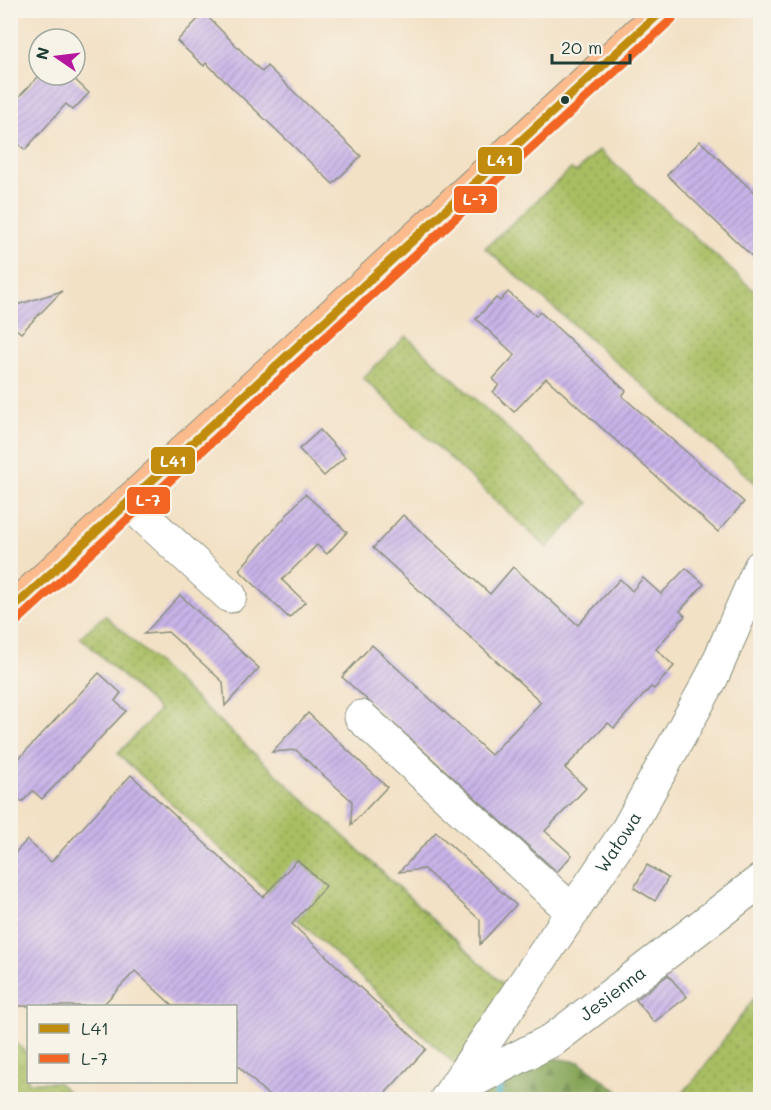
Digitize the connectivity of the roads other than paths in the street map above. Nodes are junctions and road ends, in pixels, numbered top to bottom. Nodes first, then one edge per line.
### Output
1 (664, 10) edge
2 (128, 502) junction
3 (760, 567) edge
4 (230, 596) dead end
5 (10, 611) edge
6 (361, 717) dead end
7 (760, 881) edge
8 (573, 912) junction
9 (449, 1095) edge

1 - 2 main road
2 - 4 street
2 - 5 main road
3 - 8 street, Wałowa
6 - 8 street
7 - 9 street, Jesienna
8 - 9 street, Wałowa

